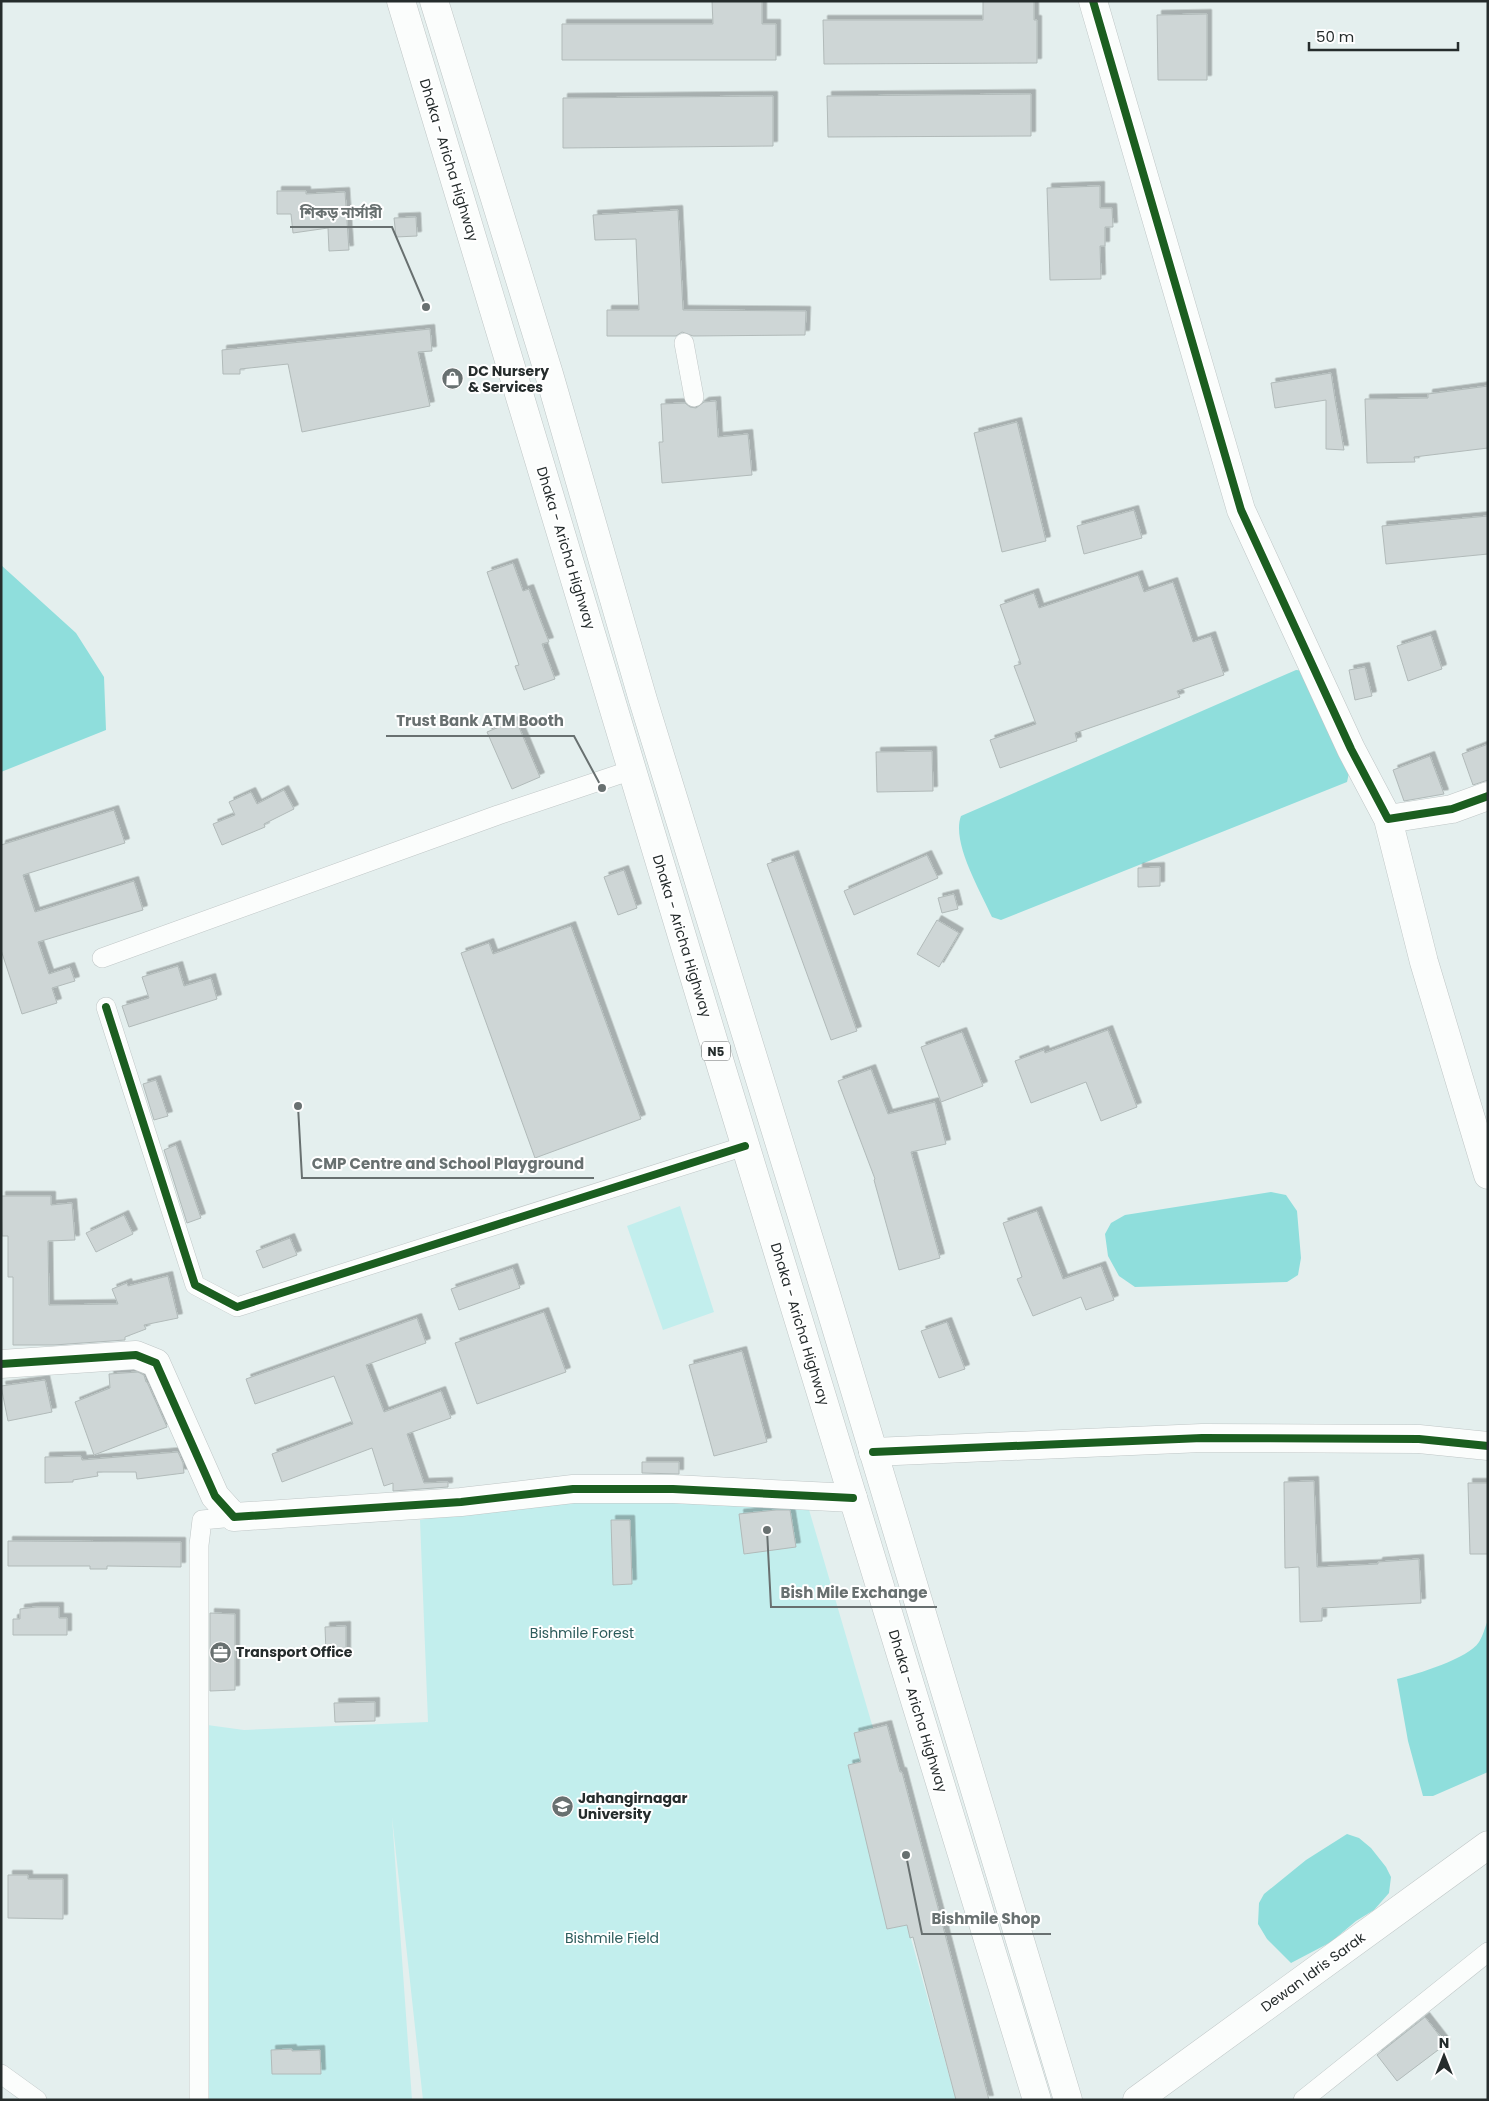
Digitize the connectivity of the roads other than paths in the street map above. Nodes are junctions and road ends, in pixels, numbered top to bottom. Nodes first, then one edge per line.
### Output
1 (401, 1) edge
2 (434, 1) edge
3 (1093, 1) edge
4 (684, 343) dead end
5 (694, 397) dead end
6 (632, 770) junction
7 (1488, 796) edge
8 (1388, 819) junction
9 (102, 958) dead end
10 (106, 1007) dead end
11 (745, 1146) junction
12 (1488, 1175) edge
13 (1, 1364) edge
14 (1488, 1446) edge
15 (873, 1452) junction
16 (853, 1498) junction
17 (234, 1517) junction
18 (1488, 1845) edge
19 (1488, 1952) edge
20 (1, 2074) edge
21 (37, 2100) edge
22 (199, 2100) edge
23 (1036, 2100) edge
24 (1068, 2100) edge
25 (1137, 2100) edge
26 (1303, 2100) edge

1 - 6 main road, Dhaka - Aricha Highway / N5
2 - 15 main road, N5
3 - 8 main road
4 - 5 street
6 - 9 street
6 - 11 main road, Dhaka - Aricha Highway / N5
7 - 8 main road
8 - 12 main road
10 - 11 street
11 - 16 main road, Dhaka - Aricha Highway / N5
13 - 17 main road
14 - 15 main road
15 - 24 main road, N5
16 - 17 main road
16 - 23 main road, Dhaka - Aricha Highway / N5
17 - 22 street
18 - 25 main road, Dewan Idris Sarak
19 - 26 street
20 - 21 street

